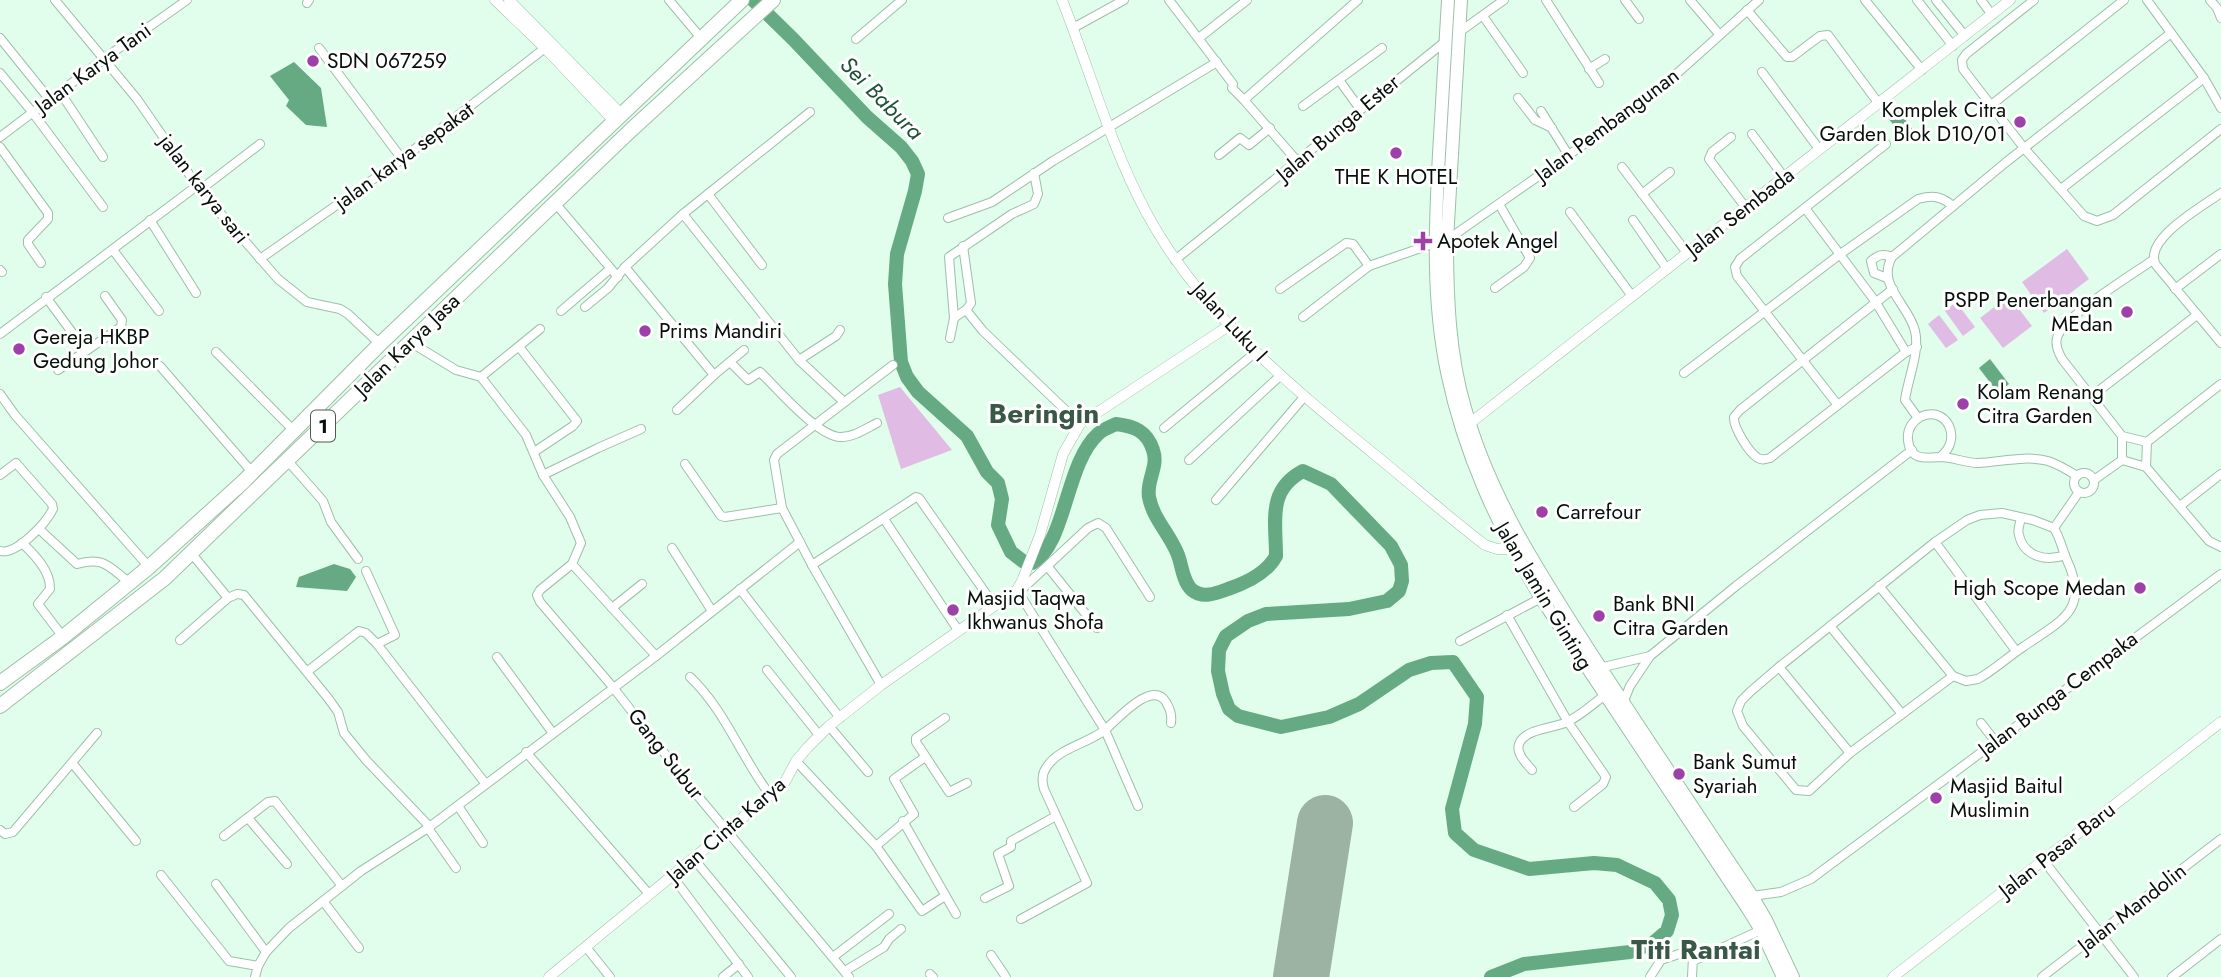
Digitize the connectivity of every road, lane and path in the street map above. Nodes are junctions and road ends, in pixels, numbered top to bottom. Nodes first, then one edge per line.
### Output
1 (55, 0) edge
2 (187, 0) edge
3 (495, 0) edge
4 (509, 0) edge
5 (669, 0) edge
6 (773, 0) edge
7 (902, 0) edge
8 (1062, 0) edge
9 (1124, 0) edge
10 (1168, 0) edge
11 (1247, 0) edge
12 (1358, 0) edge
13 (1448, 0) edge
14 (1461, 0) edge
15 (1504, 0) edge
16 (1546, 0) edge
17 (1625, 0) edge
18 (1690, 0) edge
19 (1759, 0) edge
20 (1866, 0) edge
21 (1917, 0) edge
22 (1936, 0) edge
23 (1981, 0) edge
24 (2010, 0) edge
25 (2034, 0) edge
26 (2124, 0) edge
27 (2147, 0) edge
28 (2210, 0) edge
29 (736, 5) edge
30 (1747, 10) junction
31 (1992, 15) junction
32 (1483, 16) junction
33 (2221, 18) edge
34 (1639, 19) dead end
35 (1073, 29) junction
36 (1460, 32) junction
37 (2171, 33) junction
38 (1719, 34) junction
39 (1965, 36) junction
40 (0, 38) edge
41 (701, 38) junction
42 (1199, 38) junction
43 (856, 39) dead end
44 (1445, 41) junction
45 (1953, 46) junction
46 (319, 48) dead end
47 (545, 48) junction
48 (1382, 48) dead end
49 (104, 58) junction
50 (1605, 59) dead end
51 (1217, 62) junction
52 (1590, 69) junction
53 (1922, 70) junction
54 (1762, 72) dead end
55 (0, 73) edge
56 (1522, 73) dead end
57 (2204, 78) junction
58 (1339, 80) junction
59 (1599, 83) dead end
60 (60, 92) junction
61 (1518, 98) dead end
62 (50, 100) junction
63 (1244, 100) junction
64 (1879, 104) junction
65 (1303, 106) dead end
66 (1990, 106) junction
67 (2221, 108) edge
68 (1360, 109) junction
69 (1541, 111) dead end
70 (33, 113) junction
71 (810, 113) dead end
72 (619, 118) junction
73 (1110, 128) junction
74 (1270, 128) junction
75 (1552, 128) junction
76 (2221, 129) edge
77 (1752, 134) dead end
78 (0, 137) edge
79 (1731, 137) dead end
80 (260, 144) dead end
81 (1886, 144) dead end
82 (0, 147) edge
83 (2024, 148) junction
84 (1819, 149) junction
85 (1219, 155) dead end
86 (1569, 156) junction
87 (103, 157) dead end
88 (402, 159) junction
89 (1298, 162) junction
90 (1622, 167) dead end
91 (1670, 172) dead end
92 (1034, 173) junction
93 (1784, 177) junction
94 (199, 188) junction
95 (2061, 189) junction
96 (2221, 193) edge
97 (708, 194) junction
98 (1642, 194) junction
99 (555, 203) junction
100 (1499, 204) junction
101 (1953, 206) junction
102 (103, 207) dead end
103 (1745, 208) junction
104 (1805, 208) junction
105 (1570, 212) dead end
106 (683, 215) junction
107 (948, 218) dead end
108 (150, 220) junction
109 (1633, 220) dead end
110 (1441, 242) junction
111 (963, 246) junction
112 (113, 250) junction
113 (1687, 253) junction
114 (2221, 254) edge
115 (1839, 255) junction
116 (1892, 257) junction
117 (260, 259) junction
118 (1175, 260) junction
119 (2153, 260) junction
120 (41, 263) dead end
121 (762, 265) dead end
122 (1369, 266) junction
123 (625, 267) junction
124 (610, 269) junction
125 (1667, 269) junction
126 (618, 277) junction
127 (1886, 278) junction
128 (1495, 288) dead end
129 (1280, 289) dead end
130 (1893, 289) junction
131 (2175, 289) junction
132 (196, 293) dead end
133 (105, 296) dead end
134 (1632, 296) junction
135 (46, 297) junction
136 (1875, 301) junction
137 (585, 307) dead end
138 (966, 310) junction
139 (159, 311) dead end
140 (561, 311) dead end
141 (1765, 312) junction
142 (2197, 315) junction
143 (1303, 317) dead end
144 (954, 318) junction
145 (1230, 326) junction
146 (540, 328) dead end
147 (840, 330) dead end
148 (0, 334) edge
149 (2219, 337) edge
150 (950, 338) dead end
151 (410, 342) junction
152 (380, 344) junction
153 (1917, 347) junction
154 (520, 348) dead end
155 (85, 350) junction
156 (744, 350) dead end
157 (216, 352) dead end
158 (1256, 352) junction
159 (1906, 352) junction
160 (799, 360) junction
161 (1802, 360) junction
162 (730, 362) junction
163 (893, 365) dead end
164 (160, 366) dead end
165 (58, 370) dead end
166 (1684, 373) dead end
167 (714, 375) junction
168 (1281, 375) junction
169 (481, 377) junction
170 (2221, 384) edge
171 (0, 394) edge
172 (2092, 396) junction
173 (1304, 397) junction
174 (844, 402) junction
175 (1837, 404) junction
176 (677, 411) dead end
177 (1917, 418) junction
178 (877, 423) dead end
179 (1080, 424) junction
180 (1469, 424) junction
181 (815, 425) junction
182 (1164, 428) dead end
183 (641, 429) dead end
184 (294, 431) junction
185 (2122, 436) junction
186 (2147, 442) junction
187 (1912, 450) junction
188 (534, 452) junction
189 (1940, 457) junction
190 (287, 460) junction
191 (1189, 460) dead end
192 (2122, 460) junction
193 (685, 464) dead end
194 (2146, 467) junction
195 (2221, 474) edge
196 (0, 475) edge
197 (543, 475) junction
198 (2077, 476) junction
199 (247, 477) junction
200 (2094, 480) junction
201 (254, 492) junction
202 (2079, 492) junction
203 (1216, 500) dead end
204 (2180, 506) junction
205 (782, 508) junction
206 (2021, 518) junction
207 (884, 519) junction
208 (2054, 528) junction
209 (40, 529) junction
210 (22, 542) junction
211 (800, 542) junction
212 (1935, 542) junction
213 (2221, 547) edge
214 (672, 548) dead end
215 (1512, 549) junction
216 (0, 551) edge
217 (192, 554) junction
218 (2065, 555) junction
219 (358, 559) dead end
220 (572, 564) junction
221 (812, 565) junction
222 (149, 567) junction
223 (1048, 567) junction
224 (366, 571) dead end
225 (2221, 574) edge
226 (130, 583) junction
227 (642, 584) dead end
228 (1879, 586) junction
229 (740, 589) junction
230 (1018, 591) junction
231 (1150, 597) dead end
232 (1541, 597) junction
233 (228, 598) junction
234 (994, 606) junction
235 (612, 608) junction
236 (712, 611) junction
237 (1507, 615) junction
238 (1830, 626) junction
239 (1097, 628) dead end
240 (958, 630) junction
241 (62, 637) junction
242 (180, 640) dead end
243 (1460, 641) dead end
244 (377, 644) junction
245 (2016, 651) junction
246 (656, 656) junction
247 (1650, 656) junction
248 (497, 657) dead end
249 (1779, 667) junction
250 (767, 670) dead end
251 (1596, 670) junction
252 (307, 671) junction
253 (1953, 676) junction
254 (690, 677) dead end
255 (0, 683) edge
256 (881, 685) junction
257 (612, 686) junction
258 (1605, 695) junction
259 (0, 706) edge
260 (1619, 706) junction
261 (1902, 714) junction
262 (840, 718) junction
263 (945, 718) dead end
264 (1568, 722) junction
265 (2221, 722) edge
266 (1171, 723) dead end
267 (1981, 723) dead end
268 (829, 726) junction
269 (1105, 730) junction
270 (552, 732) junction
271 (97, 733) dead end
272 (819, 735) junction
273 (1995, 741) junction
274 (526, 751) junction
275 (1850, 753) junction
276 (926, 757) junction
277 (796, 761) junction
278 (73, 764) junction
279 (1532, 770) dead end
280 (867, 772) dead end
281 (485, 783) junction
282 (967, 783) dead end
283 (770, 795) junction
284 (458, 806) junction
285 (1138, 806) dead end
286 (1574, 807) dead end
287 (1056, 817) junction
288 (248, 818) junction
289 (903, 821) junction
290 (429, 827) junction
291 (0, 830) edge
292 (728, 831) junction
293 (224, 836) dead end
294 (2221, 839) edge
295 (136, 841) dead end
296 (483, 843) dead end
297 (876, 846) junction
298 (694, 859) junction
299 (2044, 861) junction
300 (287, 864) dead end
301 (456, 868) dead end
302 (161, 875) dead end
303 (673, 877) junction
304 (216, 884) dead end
305 (342, 886) junction
306 (649, 894) junction
307 (945, 896) junction
308 (1752, 896) junction
309 (985, 898) dead end
310 (323, 901) junction
311 (889, 914) dead end
312 (956, 914) dead end
313 (1021, 919) dead end
314 (901, 929) dead end
315 (1761, 930) junction
316 (2100, 933) junction
317 (2221, 939) edge
318 (586, 947) junction
319 (359, 948) dead end
320 (266, 952) junction
321 (991, 955) dead end
322 (832, 957) junction
323 (1693, 961) junction
324 (738, 964) junction
325 (258, 966) junction
326 (847, 974) edge
327 (255, 977) edge
328 (549, 977) edge
329 (610, 977) edge
330 (723, 977) edge
331 (748, 977) edge
332 (791, 977) edge
333 (1006, 977) edge
334 (1650, 977) edge
335 (1692, 977) edge
336 (1783, 977) edge
337 (1793, 977) edge
338 (1893, 977) edge
339 (2042, 977) edge
340 (2134, 977) edge
341 (2172, 977) edge

1 - 49 street, jalan karya sari
2 - 49 street, Jalan Karya Tani
3 - 47 street
4 - 72 street
5 - 41 street
6 - 99 highway, Jalan Karya Jasa / 1
7 - 43 street
8 - 35 street, Jalan Luku I
9 - 35 street
10 - 42 street
11 - 42 street
12 - 63 street
13 - 44 main road, Jalan Jamin Ginting
14 - 36 main road, Jalan Jamin Ginting
15 - 32 street, Jalan Bunga Ester
16 - 52 street
17 - 34 street
18 - 38 street
19 - 30 street, Jalan Pembangunan
20 - 53 street
21 - 45 street
22 - 39 street
23 - 31 street
24 - 31 street, Jalan Sembada
25 - 66 street
26 - 66 street
27 - 37 street
28 - 33 street
29 - 41 highway, Jalan Karya Jasa / 1
30 - 38 street, Jalan Pembangunan
30 - 64 street
31 - 39 street, Jalan Sembada
32 - 36 street, Jalan Bunga Ester
32 - 56 street
35 - 73 street, Jalan Luku I
36 - 44 street, Jalan Bunga Ester
36 - 110 main road, Jalan Jamin Ginting
37 - 57 street
37 - 83 street
38 - 86 street, Jalan Pembangunan
39 - 45 street, Jalan Sembada
40 - 62 street
41 - 72 highway, Jalan Karya Jasa / 1
42 - 51 street
44 - 68 street, Jalan Bunga Ester
44 - 110 main road, Jalan Jamin Ginting
45 - 53 street, Jalan Sembada
46 - 88 street
47 - 72 street
47 - 88 street, jalan karya sepakat
48 - 58 street
49 - 60 street, Jalan Karya Tani
49 - 94 street, jalan karya sari
50 - 52 street
51 - 63 street
51 - 73 street
52 - 59 street
53 - 64 street, Jalan Sembada
54 - 84 street
55 - 70 street
57 - 67 street
57 - 95 street
58 - 65 street
58 - 68 street
60 - 62 street, Jalan Karya Tani
60 - 87 street
61 - 75 street
62 - 70 street, Jalan Karya Tani
63 - 74 street
64 - 84 street, Jalan Sembada
66 - 83 street
68 - 89 street, Jalan Bunga Ester
69 - 75 street
70 - 78 street, Jalan Karya Tani
70 - 102 street
71 - 97 street
72 - 152 highway, Jalan Karya Jasa / 1
73 - 92 street
73 - 118 street, Jalan Luku I
74 - 85 street
74 - 89 street
75 - 86 street
76 - 95 street
77 - 93 street
79 - 103 street
80 - 94 street
81 - 104 street
82 - 120 street
83 - 95 street
83 - 101 street
84 - 93 street, Jalan Sembada
86 - 100 street, Jalan Pembangunan
88 - 117 street, jalan karya sepakat
89 - 118 street, Jalan Bunga Ester
90 - 98 street
91 - 98 street
92 - 107 street
92 - 111 street
93 - 103 street, Jalan Sembada
94 - 108 street
94 - 117 street, jalan karya sari
96 - 119 street
97 - 106 street
97 - 121 street
98 - 113 street
99 - 124 street
99 - 151 highway, Jalan Karya Jasa / 1
100 - 110 street, Jalan Pembangunan
100 - 128 street
101 - 115 street
101 - 116 street
103 - 113 street, Jalan Sembada
104 - 115 street
104 - 141 street
105 - 134 street
106 - 123 street
106 - 160 street
108 - 112 street
108 - 132 street
109 - 125 street
110 - 122 street, Jalan Pembangunan
110 - 180 main road, Jalan Jamin Ginting
110 - 215 main road, Jalan Jamin Ginting
111 - 138 street
111 - 144 street
112 - 135 street
112 - 139 street
113 - 125 street, Jalan Sembada
114 - 131 street
115 - 136 street
115 - 141 street
116 - 127 street
116 - 127 street
117 - 152 street, jalan karya sari
118 - 145 street, Jalan Luku I
119 - 131 street
119 - 172 street
122 - 129 street
122 - 143 street, Jalan Pembangunan
123 - 126 street
123 - 167 street
124 - 126 street
124 - 140 street
125 - 134 street, Jalan Sembada
126 - 137 street
127 - 130 street
130 - 136 street
130 - 153 street
131 - 142 street
133 - 155 street
134 - 180 street, Jalan Sembada
135 - 148 street
135 - 155 street
136 - 159 street
136 - 161 street
138 - 144 street
138 - 179 street
141 - 161 street
141 - 166 street
142 - 149 street
142 - 172 street
144 - 150 street
145 - 158 street, Jalan Luku I
145 - 179 street
146 - 169 street
147 - 160 street
151 - 169 street
151 - 190 highway, Jalan Karya Jasa / 1
152 - 184 highway, Jalan Karya Jasa / 1
153 - 159 street
153 - 177 street
154 - 188 street
155 - 165 street
156 - 162 street
157 - 184 street
158 - 168 street, Jalan Luku I
158 - 182 street
159 - 175 street
160 - 174 street
161 - 175 street
161 - 175 street
162 - 167 street
162 - 181 street
163 - 174 street
164 - 199 street
167 - 176 street
168 - 173 street, Jalan Luku I
168 - 191 street
169 - 188 street
170 - 186 street
171 - 222 street
172 - 185 street
173 - 203 street
173 - 215 street, Jalan Luku I
174 - 181 street
177 - 187 street
177 - 189 street
178 - 181 street
179 - 230 street, Jalan Cinta Karya
180 - 251 main road, Jalan Jamin Ginting
181 - 205 street
183 - 197 street
184 - 199 highway, Jalan Karya Jasa / 1
185 - 186 street
185 - 192 street
186 - 194 street
187 - 189 street
187 - 247 street
188 - 197 street
189 - 198 street
190 - 201 highway, Jalan Karya Jasa / 1
190 - 219 street
192 - 194 street
192 - 200 street
193 - 205 street
194 - 204 street
195 - 204 street
196 - 209 street
197 - 220 street
198 - 200 street
198 - 202 street
199 - 201 highway
199 - 222 highway, Jalan Karya Jasa / 1
200 - 202 street
201 - 217 highway, Jalan Karya Jasa / 1
202 - 208 street
204 - 213 street
205 - 211 street
206 - 208 street
206 - 212 street
206 - 218 street
207 - 221 street
207 - 234 street
207 - 240 street
208 - 218 street
209 - 210 street
209 - 226 street
210 - 216 street
210 - 241 street
211 - 221 street
211 - 229 street
212 - 228 street
212 - 245 street
214 - 236 street
215 - 232 main road, Jalan Jamin Ginting
217 - 233 street
217 - 259 highway, Jalan Karya Jasa / 1
218 - 245 street
220 - 235 street
220 - 257 street, Gang Subur
221 - 256 street
222 - 226 highway, Jalan Karya Jasa / 1
223 - 230 street
223 - 231 street
223 - 239 street
224 - 244 street
225 - 273 street, Jalan Bunga Cempaka
226 - 241 highway, Jalan Karya Jasa / 1
227 - 235 street
228 - 238 street
228 - 253 street
229 - 236 street
229 - 262 street
230 - 234 street, Jalan Cinta Karya
230 - 269 street
232 - 237 street
232 - 251 main road, Jalan Jamin Ginting
233 - 242 street
233 - 252 street
234 - 240 street, Jalan Cinta Karya
235 - 246 street
236 - 246 street
237 - 243 street
237 - 264 street
238 - 249 street
238 - 261 street
240 - 256 street, Jalan Cinta Karya
241 - 255 highway, Jalan Karya Jasa / 1
244 - 252 street
244 - 281 street
245 - 253 street
246 - 257 street
247 - 251 street
247 - 260 street
248 - 270 street
249 - 275 street
249 - 275 street
250 - 272 street
251 - 258 main road, Jalan Jamin Ginting
251 - 260 main road, Jalan Jamin Ginting
252 - 290 street
253 - 261 street
254 - 283 street
256 - 262 street, Jalan Cinta Karya
257 - 270 street
257 - 292 street, Gang Subur
258 - 260 main road, Jalan Jamin Ginting
258 - 264 street
260 - 308 main road, Jalan Jamin Ginting
260 - 315 main road, Jalan Jamin Ginting
261 - 275 street
262 - 268 street, Jalan Cinta Karya
263 - 276 street
264 - 279 street
264 - 286 street
265 - 299 street, Jalan Pasar Baru
266 - 269 street
267 - 273 street
268 - 272 street, Jalan Cinta Karya
268 - 280 street
269 - 285 street
269 - 287 street
270 - 274 street
271 - 278 street
272 - 277 street, Jalan Cinta Karya
273 - 308 street, Jalan Bunga Cempaka
274 - 281 street
274 - 306 street
276 - 282 street
276 - 289 street
277 - 283 street, Jalan Cinta Karya
277 - 297 street
278 - 291 street
278 - 295 street
281 - 284 street
283 - 292 street, Jalan Cinta Karya
284 - 290 street
284 - 296 street
287 - 309 street
287 - 313 street
288 - 293 street
288 - 300 street
288 - 305 street
289 - 297 street
289 - 307 street
290 - 301 street
290 - 305 street
292 - 298 street, Jalan Cinta Karya
292 - 322 street, Gang Subur
294 - 316 street, Jalan Mandolin
297 - 307 street
298 - 303 street, Jalan Cinta Karya
298 - 332 street
299 - 316 street
299 - 338 street, Jalan Pasar Baru
302 - 325 street
303 - 306 street, Jalan Cinta Karya
303 - 324 street
304 - 320 street
305 - 310 street
306 - 318 street, Jalan Cinta Karya
307 - 312 street
308 - 337 main road, Jalan Jamin Ginting
310 - 319 street
310 - 320 street
311 - 322 street
314 - 326 street
315 - 323 street
315 - 336 main road, Jalan Jamin Ginting
316 - 339 street, Jalan Mandolin
316 - 340 street
317 - 341 street
318 - 328 street, Jalan Cinta Karya
318 - 329 street
320 - 325 street
321 - 333 street
322 - 326 street, Gang Subur
323 - 334 street
323 - 335 street
324 - 330 street
324 - 331 street
325 - 327 street

